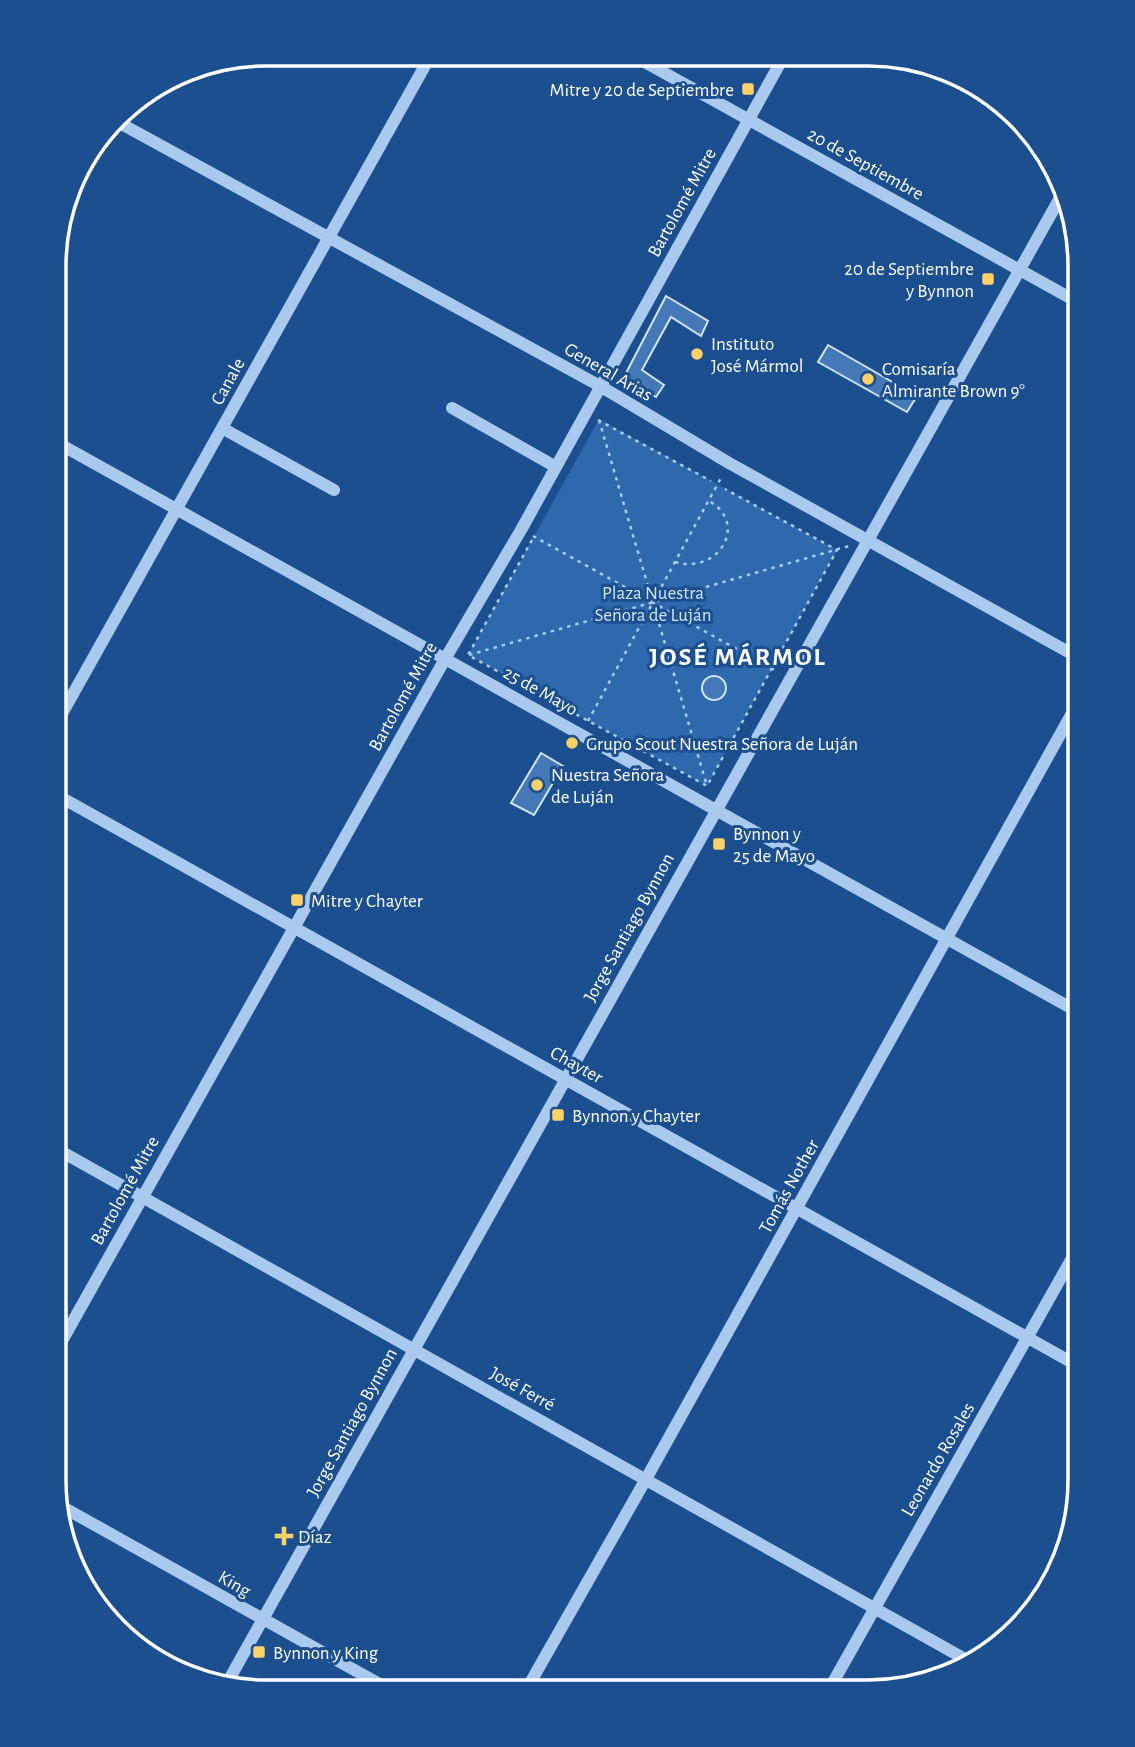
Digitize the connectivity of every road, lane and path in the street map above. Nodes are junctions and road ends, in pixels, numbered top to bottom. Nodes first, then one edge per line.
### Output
1 (424, 67) edge
2 (653, 67) edge
3 (778, 67) edge
4 (749, 121) junction
5 (125, 126) edge
6 (1057, 202) edge
7 (329, 239) junction
8 (1019, 269) junction
9 (1068, 297) edge
10 (600, 386) junction
11 (592, 400) junction
12 (452, 408) dead end
13 (599, 419) junction
14 (222, 428) junction
15 (592, 431) dead end
16 (67, 448) edge
17 (729, 463) junction
18 (556, 467) junction
19 (712, 481) dead end
20 (724, 489) dead end
21 (334, 490) dead end
22 (709, 501) junction
23 (176, 510) junction
24 (540, 525) dead end
25 (521, 530) junction
26 (534, 537) junction
27 (867, 540) junction
28 (838, 550) junction
29 (675, 562) junction
30 (653, 603) junction
31 (1068, 652) edge
32 (468, 655) junction
33 (445, 659) junction
34 (772, 668) junction
35 (790, 679) junction
36 (67, 705) edge
37 (588, 721) junction
38 (1068, 721) edge
39 (580, 733) junction
40 (707, 786) junction
41 (67, 801) edge
42 (717, 809) junction
43 (293, 929) junction
44 (948, 938) junction
45 (1068, 1006) edge
46 (565, 1080) junction
47 (67, 1155) edge
48 (142, 1197) junction
49 (797, 1209) junction
50 (1068, 1266) edge
51 (67, 1332) edge
52 (1028, 1338) junction
53 (414, 1349) junction
54 (1068, 1360) edge
55 (646, 1479) junction
56 (69, 1511) edge
57 (874, 1609) junction
58 (262, 1620) junction
59 (962, 1657) edge
60 (230, 1677) edge
61 (372, 1680) edge
62 (532, 1680) edge
63 (834, 1680) edge

1 - 7 street, Canale
2 - 4 street, 20 de Septiembre
3 - 4 street, Bartolomé Mitre
4 - 8 street, 20 de Septiembre
4 - 10 street, Bartolomé Mitre
5 - 7 street, General Arias
6 - 8 street, Jorge Santiago Bynnon
7 - 10 street, General Arias
7 - 14 street, Canale
8 - 9 street, 20 de Septiembre
8 - 27 street, Jorge Santiago Bynnon
10 - 11 street, Bartolomé Mitre
10 - 17 street, General Arias
11 - 13 path
11 - 18 street, Bartolomé Mitre
12 - 18 street
13 - 15 path
13 - 19 path
13 - 30 path
14 - 21 street
14 - 23 street, Canale
16 - 23 street, 25 de Mayo
17 - 22 path
17 - 27 street, General Arias
18 - 25 street, Bartolomé Mitre
20 - 28 path
22 - 29 path
22 - 29 path
23 - 33 street, 25 de Mayo
23 - 36 street, Canale
24 - 26 path
25 - 26 path
25 - 33 street, Bartolomé Mitre
26 - 30 path
26 - 32 path
27 - 28 path
27 - 31 street, General Arias
27 - 35 street, Jorge Santiago Bynnon
28 - 30 path
28 - 34 path
29 - 30 path
30 - 32 path
30 - 34 path
30 - 37 path
30 - 40 path
32 - 33 path
32 - 37 path
33 - 39 street, 25 de Mayo
33 - 43 street, Bartolomé Mitre
34 - 35 path
34 - 40 path
35 - 42 street, Jorge Santiago Bynnon
37 - 39 path
37 - 40 path
38 - 44 street, Tomás Nother
39 - 42 street, 25 de Mayo
40 - 42 path
41 - 43 street, Chayter
42 - 44 street, 25 de Mayo
42 - 46 street, Jorge Santiago Bynnon
43 - 46 street, Chayter
43 - 48 street, Bartolomé Mitre
44 - 45 street, 25 de Mayo
44 - 49 street, Tomás Nother
46 - 49 street, Chayter
46 - 53 street, Jorge Santiago Bynnon
47 - 48 street, José Ferré
48 - 51 street, Bartolomé Mitre
48 - 53 street, José Ferré
49 - 52 street, Chayter
49 - 55 street, Tomás Nother
50 - 52 street, Leonardo Rosales
52 - 54 street, Chayter
52 - 57 street, Leonardo Rosales
53 - 55 street, José Ferré
53 - 58 street, Jorge Santiago Bynnon
55 - 57 street, José Ferré
55 - 62 street, Tomás Nother
56 - 58 street, King
57 - 59 street, José Ferré
57 - 63 street, Leonardo Rosales
58 - 60 street, Jorge Santiago Bynnon
58 - 61 street, King

